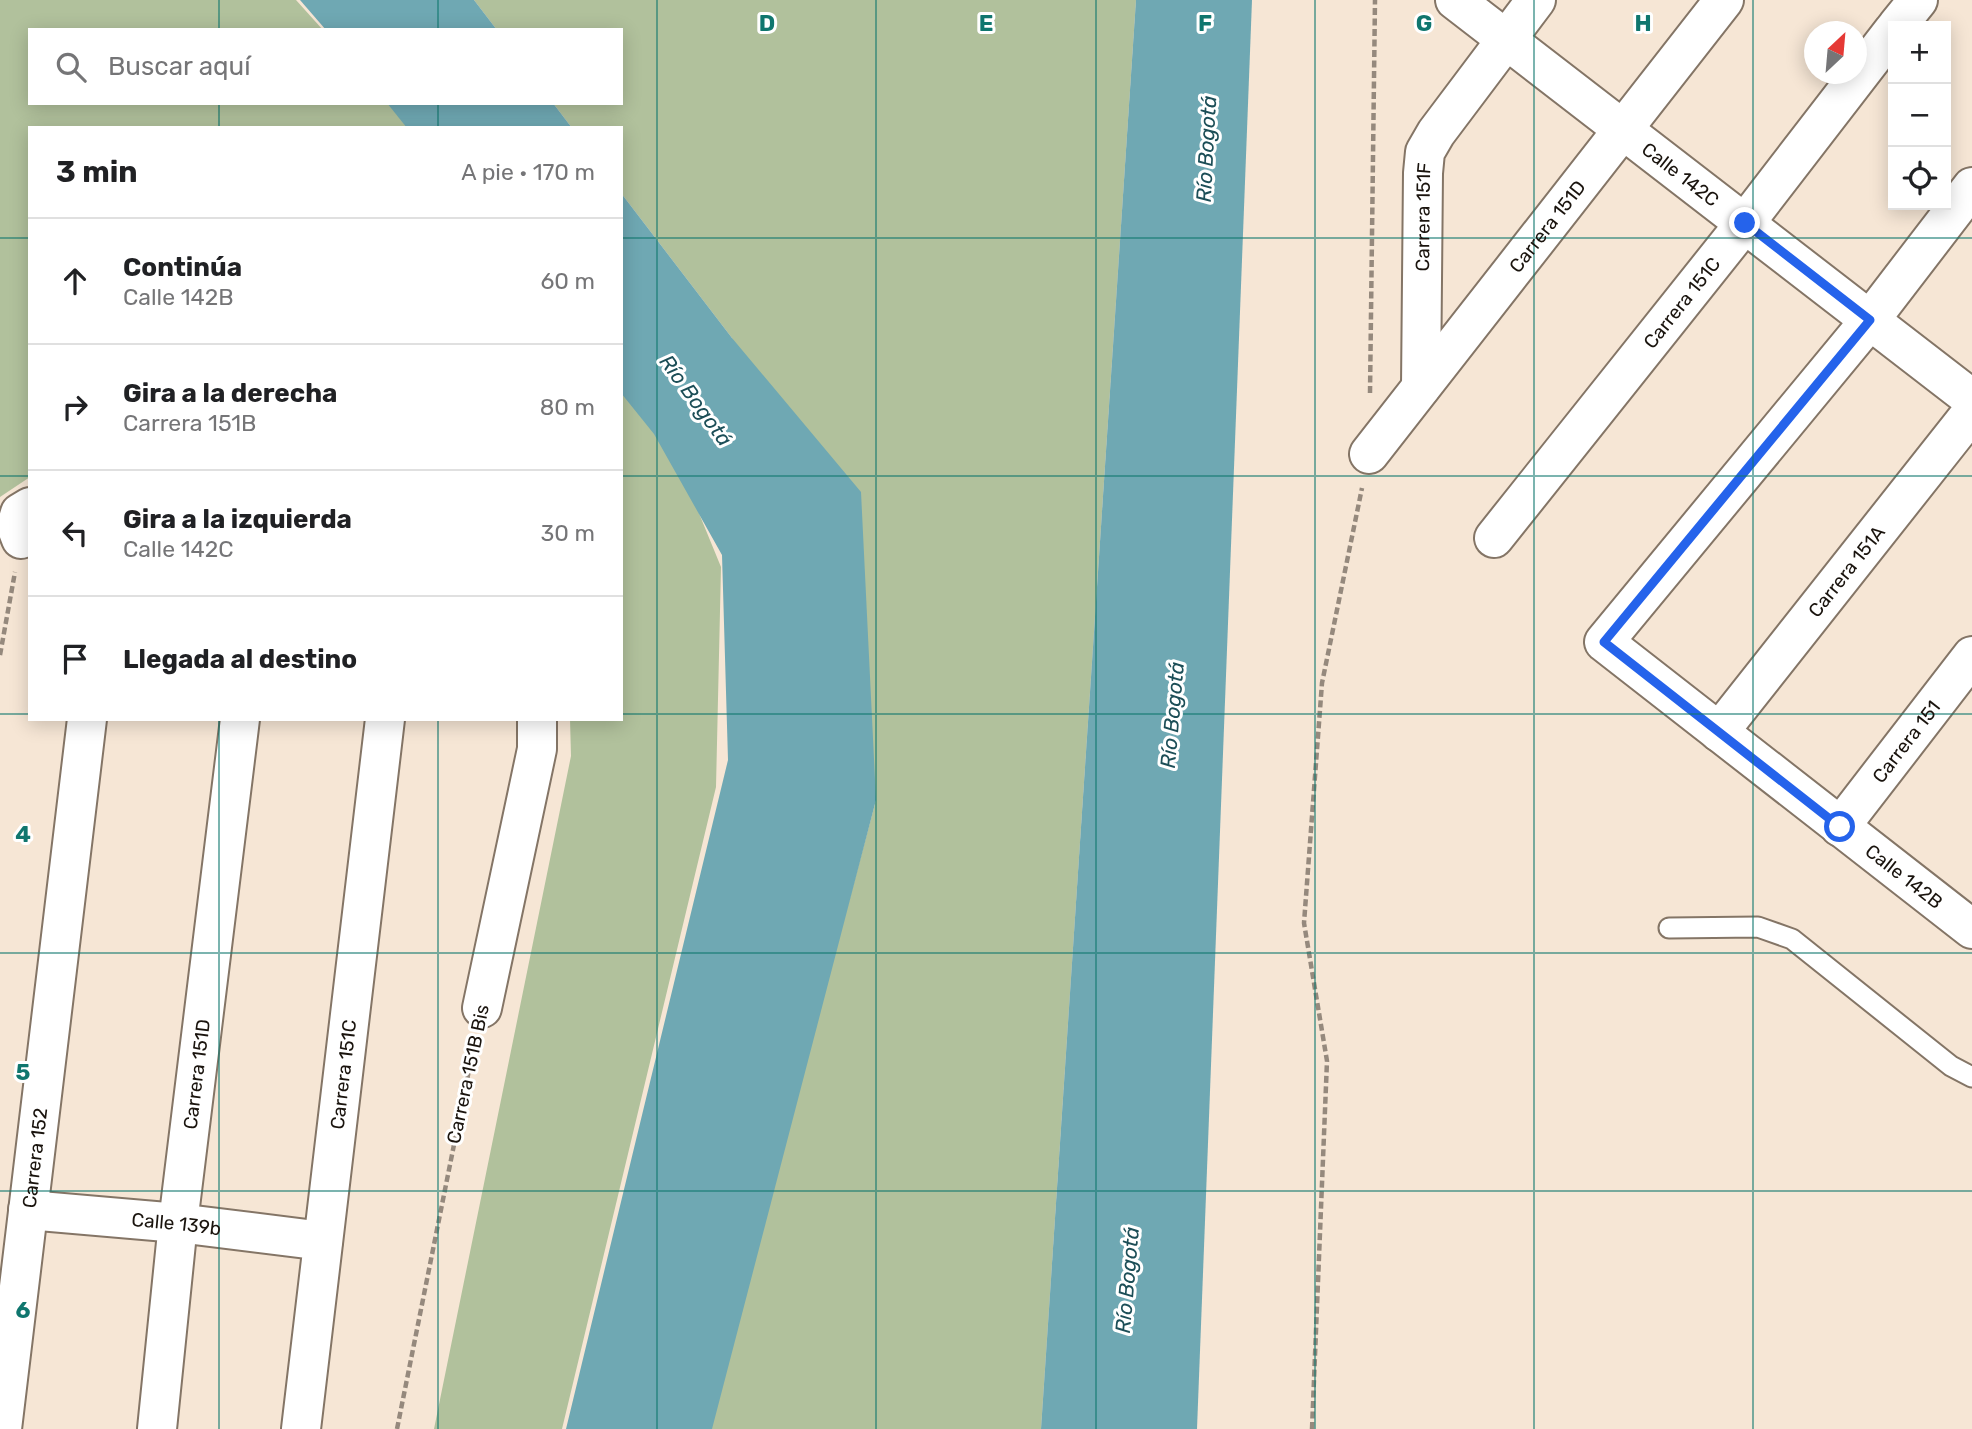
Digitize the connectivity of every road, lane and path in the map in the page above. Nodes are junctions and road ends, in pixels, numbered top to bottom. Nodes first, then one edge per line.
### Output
1 (1375, 0) edge
2 (1455, 0) edge
3 (1536, 0) edge
4 (1724, 0) edge
5 (1918, 0) edge
6 (1901, 21) edge
7 (1888, 38) edge
8 (1506, 39) junction
9 (1623, 130) junction
10 (1972, 187) edge
11 (1745, 223) junction
12 (1870, 320) junction
13 (1421, 387) junction
14 (1370, 399) dead end
15 (1972, 399) edge
16 (1972, 412) edge
17 (1369, 454) joint
18 (25, 523) edge
19 (1494, 538) dead end
20 (0, 655) edge
21 (1972, 656) edge
22 (87, 721) edge
23 (240, 721) edge
24 (385, 721) edge
25 (537, 721) edge
26 (1719, 732) junction
27 (1840, 827) junction
28 (1967, 916) edge
29 (1669, 928) dead end
30 (482, 1008) joint
31 (1972, 1077) edge
32 (28, 1210) junction
33 (178, 1223) junction
34 (323, 1241) junction
35 (2, 1429) edge
36 (157, 1429) edge
37 (301, 1429) edge
38 (397, 1429) edge
39 (1311, 1429) edge

1 - 14 path
2 - 8 street, Calle 142C
3 - 8 street, Carrera 151F
4 - 9 street, Carrera 151D
5 - 6 street
7 - 11 street, Carrera 151C
8 - 9 street, Calle 142C
8 - 13 street, Carrera 151F
9 - 11 street, Calle 142C
9 - 13 street, Carrera 151D
10 - 12 street
11 - 12 street, Calle 142C
11 - 19 street, Carrera 151C
12 - 15 street, Calle 142C
12 - 26 street, Calle 142B
13 - 17 street, Carrera 151D
16 - 26 street, Carrera 151A
17 - 39 path
18 - 20 path
21 - 27 street, Carrera 151
22 - 32 street, Carrera 152
23 - 33 street, Carrera 151D
24 - 34 street, Carrera 151C
25 - 30 street, Carrera 151B Bis
26 - 27 street, Calle 142B
27 - 28 street, Calle 142B
29 - 31 lane
30 - 38 path, Carrera 151B Bis
32 - 33 street, Calle 139b
32 - 35 street, Carrera 152
33 - 34 street, Calle 139b
33 - 36 street, Carrera 151D
34 - 37 street, Carrera 151C

